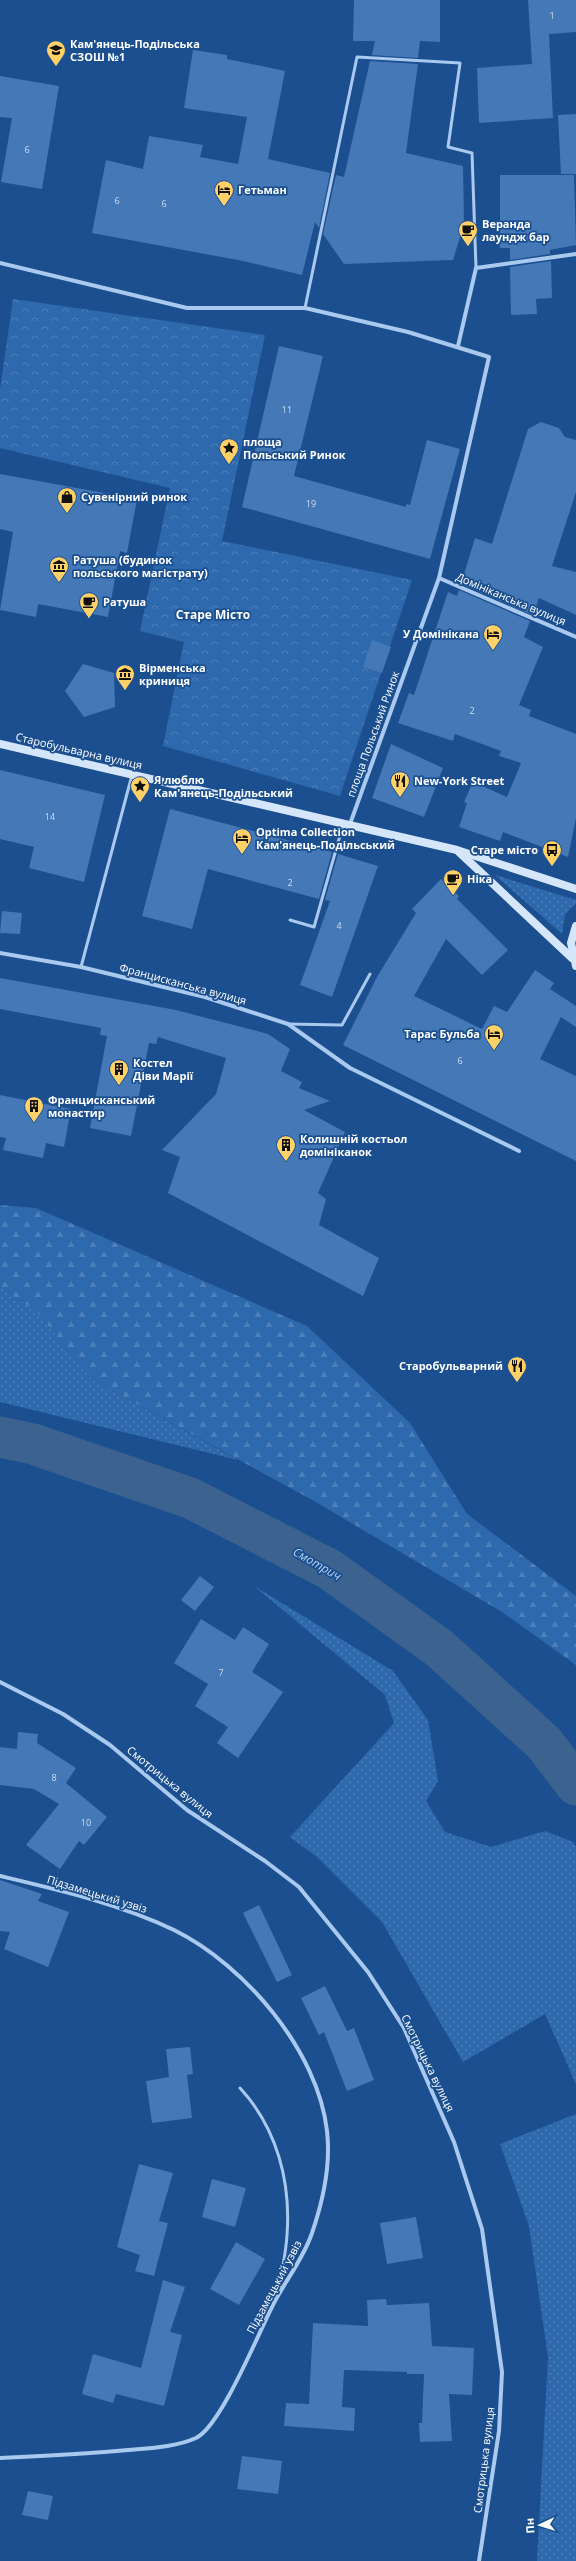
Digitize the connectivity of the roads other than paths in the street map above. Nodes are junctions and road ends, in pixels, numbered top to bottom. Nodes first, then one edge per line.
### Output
1 (576, 254) edge
2 (0, 263) edge
3 (476, 268) junction
4 (305, 308) junction
5 (458, 346) junction
6 (439, 578) junction
7 (576, 637) edge
8 (0, 744) edge
9 (132, 774) junction
10 (347, 824) junction
11 (457, 850) junction
12 (576, 889) edge
13 (290, 920) dead end
14 (576, 926) edge
15 (0, 953) edge
16 (572, 958) junction
17 (576, 966) edge
18 (81, 967) junction
19 (370, 974) dead end
20 (288, 1024) junction
21 (519, 1151) dead end
22 (0, 1682) edge
23 (0, 1876) edge
24 (240, 2088) dead end
25 (279, 2293) junction
26 (0, 2458) edge
27 (479, 2561) edge

1 - 3 street
2 - 4 street, площа Польський Ринок
3 - 4 lane
3 - 5 street
4 - 5 street, площа Польський Ринок
5 - 6 street, площа Польський Ринок
6 - 7 street, Домініканська вулиця
6 - 10 street, площа Польський Ринок
8 - 9 main road, Старобульварна вулиця
9 - 10 main road, Старобульварна вулиця
9 - 18 lane
10 - 11 main road, Старобульварна вулиця
10 - 13 lane
11 - 12 main road, Старобульварна вулиця
11 - 16 main road, Старобульварна вулиця
14 - 16 main road
15 - 18 street, Францисканська вулиця
16 - 17 main road
18 - 20 street, Францисканська вулиця
19 - 20 lane
20 - 21 street, Францисканська вулиця
22 - 27 street, Смотрицька вулиця
23 - 25 street, Підзамецький узвіз
24 - 25 lane
25 - 26 street, Підзамецький узвіз

